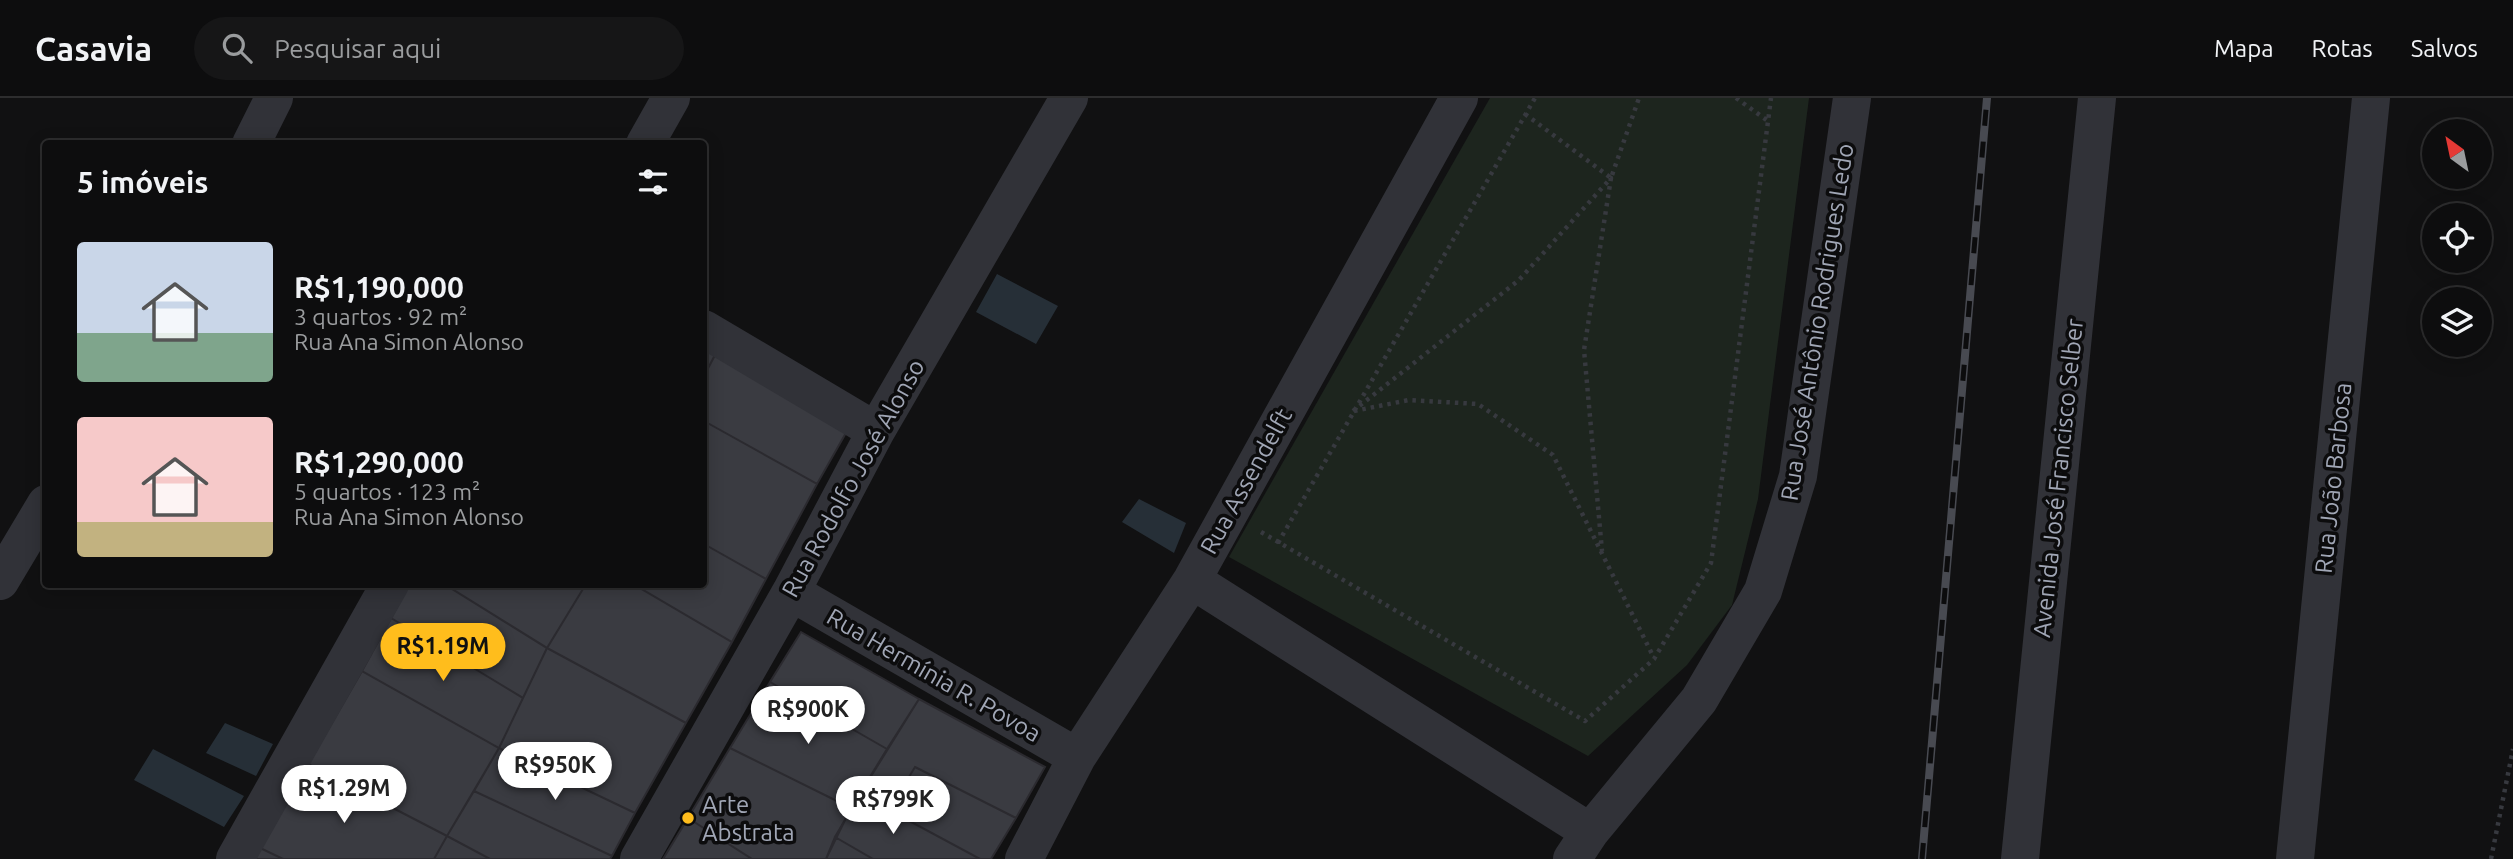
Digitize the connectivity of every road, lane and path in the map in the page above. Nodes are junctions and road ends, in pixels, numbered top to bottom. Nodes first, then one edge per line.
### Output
1 (275, 98) edge
2 (671, 98) edge
3 (1069, 98) edge
4 (1459, 98) edge
5 (1535, 98) edge
6 (1639, 98) edge
7 (1736, 98) edge
8 (1771, 98) edge
9 (1852, 98) edge
10 (2096, 98) edge
11 (2371, 98) edge
12 (1525, 114) junction
13 (1768, 121) junction
14 (253, 140) edge
15 (647, 140) edge
16 (1611, 178) junction
17 (707, 331) edge
18 (1353, 411) junction
19 (876, 431) junction
20 (42, 511) edge
21 (1602, 551) junction
22 (1192, 580) junction
23 (0, 581) edge
24 (388, 588) edge
25 (791, 592) junction
26 (1654, 659) junction
27 (2513, 749) edge
28 (1077, 757) junction
29 (1581, 845) edge
30 (235, 859) edge
31 (639, 859) edge
32 (1024, 859) edge
33 (2020, 859) edge
34 (2295, 859) edge
35 (2491, 859) edge

1 - 14 street
2 - 15 street
3 - 19 street, Rua Rodolfo José Alonso
4 - 22 street, Rua Assendelft
5 - 12 path
6 - 16 path
7 - 13 path
8 - 13 path
9 - 29 street, Rua José Antônio Rodrigues Ledo
10 - 33 street, Avenida José Francisco Selber
11 - 34 street, Rua João Barbosa
12 - 16 path
12 - 18 path
13 - 26 path
16 - 18 path
16 - 21 path
17 - 19 street
18 - 21 path
18 - 26 path
19 - 25 street, Rua Rodolfo José Alonso
20 - 23 street
21 - 26 path
22 - 28 street, Rua Assendelft
22 - 29 street
24 - 30 street
25 - 28 street, Rua Hermínia R. Povoa
25 - 31 street, Rua Rodolfo José Alonso
27 - 35 path
28 - 32 street, Rua Assendelft

